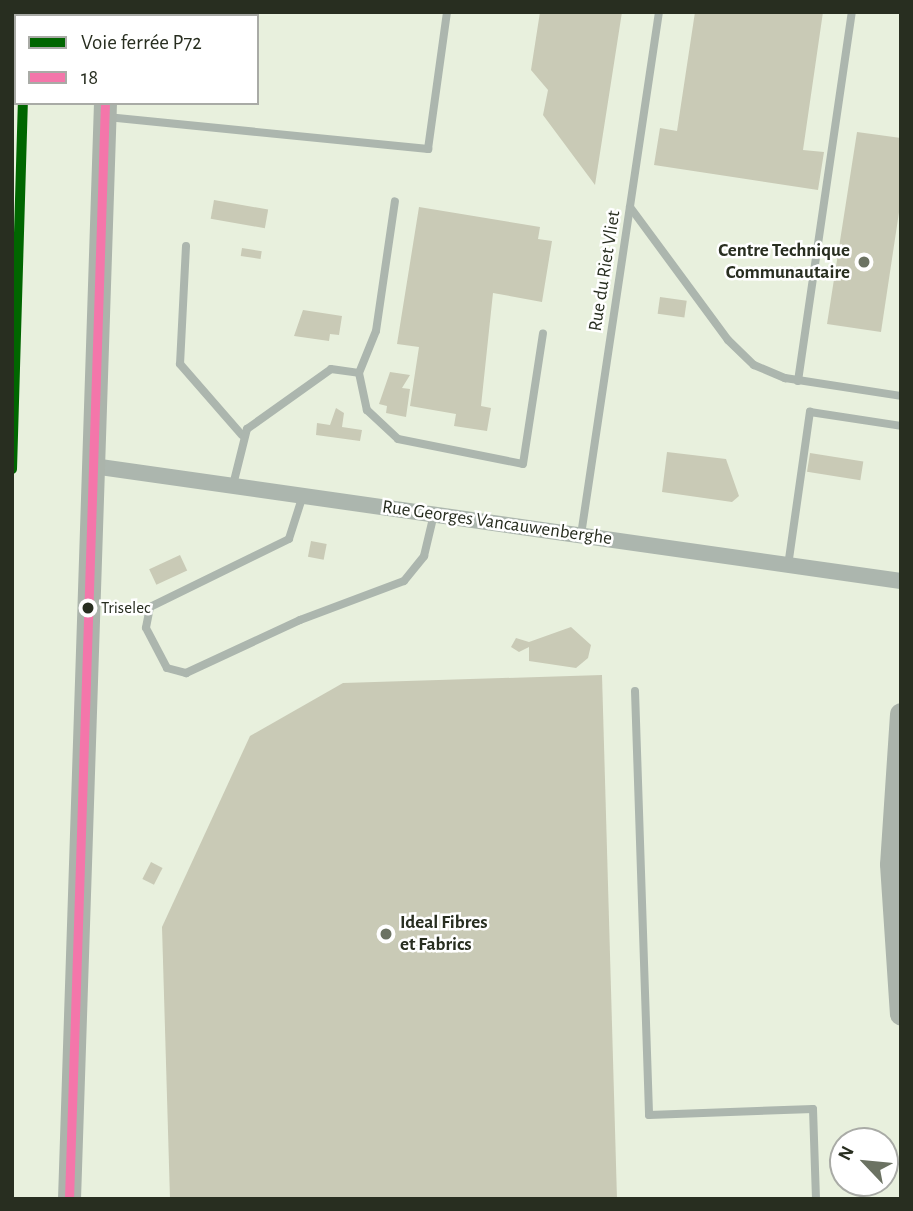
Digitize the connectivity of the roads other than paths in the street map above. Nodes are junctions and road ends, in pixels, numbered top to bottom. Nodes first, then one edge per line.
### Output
1 (447, 12) edge
2 (659, 12) edge
3 (852, 12) edge
4 (104, 110) edge
5 (395, 201) dead end
6 (630, 207) junction
7 (186, 246) dead end
8 (543, 334) dead end
9 (359, 373) junction
10 (798, 381) junction
11 (901, 396) edge
12 (901, 426) edge
13 (242, 435) junction
14 (93, 466) junction
15 (233, 485) junction
16 (303, 495) junction
17 (434, 514) junction
18 (581, 535) junction
19 (788, 566) junction
20 (901, 581) edge
21 (635, 691) dead end
22 (901, 714) edge
23 (901, 1014) edge
24 (69, 1199) edge
25 (816, 1199) edge

1 - 4 lane
2 - 6 lane, Rue du Riet Vliet
3 - 10 lane
4 - 14 street
5 - 9 lane
6 - 10 lane
6 - 18 lane, Rue du Riet Vliet
7 - 13 lane
8 - 9 lane
9 - 13 lane
10 - 11 lane
12 - 19 lane
13 - 15 lane
14 - 15 street, Rue Georges Vancauwenberghe
14 - 24 street
15 - 16 street, Rue Georges Vancauwenberghe
16 - 17 street, Rue Georges Vancauwenberghe
16 - 17 lane
17 - 18 street, Rue Georges Vancauwenberghe
18 - 19 street, Rue Georges Vancauwenberghe
19 - 20 street, Rue Georges Vancauwenberghe
21 - 25 lane
22 - 23 street

